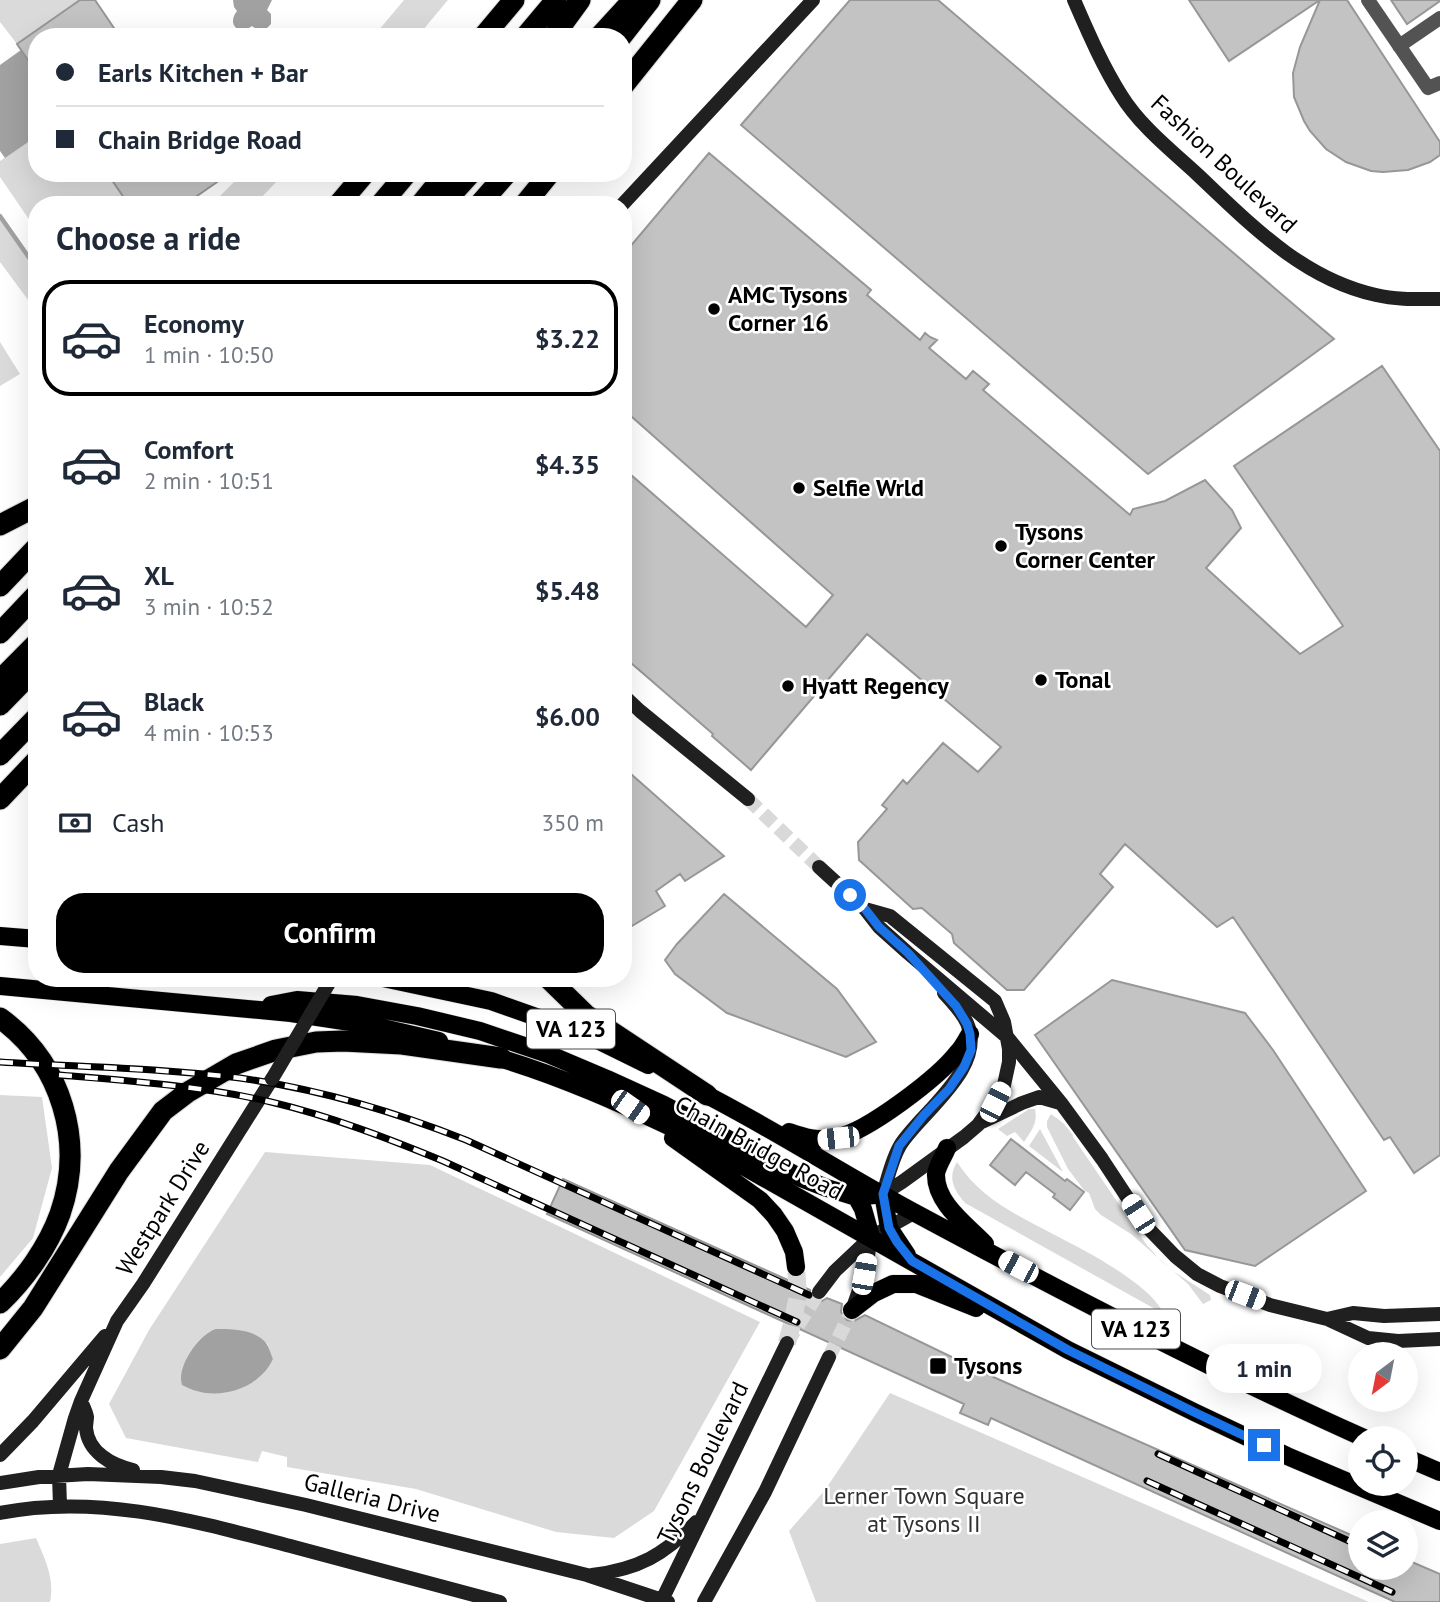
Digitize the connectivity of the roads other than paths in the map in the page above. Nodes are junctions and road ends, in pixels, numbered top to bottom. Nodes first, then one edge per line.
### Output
1 (514, 0) edge
2 (556, 0) edge
3 (580, 0) edge
4 (633, 0) edge
5 (650, 0) edge
6 (692, 0) edge
7 (813, 0) edge
8 (1074, 0) edge
9 (1368, 0) edge
10 (1440, 18) edge
11 (491, 28) edge
12 (533, 28) edge
13 (560, 28) edge
14 (607, 28) edge
15 (628, 28) edge
16 (1399, 46) junction
17 (632, 75) edge
18 (1440, 83) edge
19 (357, 182) edge
20 (399, 182) edge
21 (439, 182) edge
22 (463, 182) edge
23 (499, 182) edge
24 (543, 182) edge
25 (346, 196) edge
26 (388, 196) edge
27 (427, 196) edge
28 (450, 196) edge
29 (488, 196) edge
30 (532, 196) edge
31 (630, 196) edge
32 (1440, 299) edge
33 (28, 511) edge
34 (0, 525) edge
35 (28, 556) edge
36 (0, 586) edge
37 (28, 603) edge
38 (0, 633) edge
39 (28, 652) edge
40 (28, 676) edge
41 (0, 680) edge
42 (632, 703) edge
43 (0, 705) edge
44 (28, 726) edge
45 (0, 755) edge
46 (28, 769) edge
47 (28, 776) edge
48 (6, 792) edge
49 (748, 799) tunnel mouth
50 (819, 867) tunnel mouth
51 (865, 909) junction
52 (0, 936) edge
53 (28, 938) edge
54 (908, 953) junction
55 (0, 986) edge
56 (327, 987) edge
57 (425, 987) edge
58 (557, 987) edge
59 (251, 1008) junction
60 (0, 1018) edge
61 (970, 1034) junction
62 (1008, 1038) junction
63 (501, 1058) junction
64 (707, 1095) junction
65 (1061, 1103) junction
66 (630, 1107) junction
67 (744, 1116) junction
68 (978, 1125) junction
69 (947, 1149) junction
70 (834, 1166) junction
71 (883, 1194) junction
72 (856, 1196) junction
73 (915, 1213) junction
74 (888, 1227) junction
75 (871, 1237) junction
76 (997, 1256) junction
77 (912, 1261) junction
78 (796, 1267) tunnel mouth
79 (819, 1292) tunnel mouth
80 (0, 1303) edge
81 (852, 1310) joint
82 (1440, 1314) edge
83 (1327, 1319) junction
84 (117, 1321) junction
85 (1440, 1339) edge
86 (787, 1343) dead end
87 (0, 1349) edge
88 (1068, 1350) junction
89 (829, 1357) tunnel mouth
90 (81, 1401) junction
91 (1348, 1431) edge
92 (0, 1455) edge
93 (1418, 1463) edge
94 (1440, 1472) edge
95 (59, 1475) junction
96 (161, 1477) junction
97 (0, 1483) edge
98 (60, 1506) junction
99 (706, 1511) junction
100 (0, 1513) edge
101 (1440, 1521) edge
102 (587, 1575) junction
103 (663, 1601) edge
104 (500, 1602) edge
105 (704, 1602) edge

1 - 11 highway
2 - 12 highway
3 - 13 highway
4 - 14 highway
5 - 15 highway
6 - 17 highway
7 - 31 street
8 - 32 street, Fashion Boulevard
9 - 16 street
10 - 16 street
16 - 18 street
19 - 25 highway
20 - 26 highway
21 - 27 highway
22 - 28 highway
23 - 29 highway
24 - 30 highway
33 - 34 highway
35 - 36 highway
37 - 38 highway
39 - 41 highway
40 - 43 highway
42 - 49 street
44 - 45 highway
46 - 48 highway
47 - 48 highway
50 - 51 street
51 - 54 street
51 - 62 street
52 - 53 main road
54 - 61 street
54 - 62 street
55 - 59 main road, Chain Bridge Road / VA 123
56 - 84 street, Westpark Drive, bridge
57 - 64 main road, Chain Bridge Road / VA 123
58 - 64 highway
59 - 63 main road, Chain Bridge Road / VA 123
59 - 72 main road
60 - 80 highway
61 - 67 main road
61 - 71 street
62 - 65 street
62 - 68 street
63 - 66 main road, Chain Bridge Road / VA 123
63 - 87 highway
64 - 67 main road, Chain Bridge Road / VA 123
65 - 68 street
65 - 83 street
66 - 75 main road, Chain Bridge Road / VA 123
66 - 78 main road
67 - 70 main road, Chain Bridge Road / VA 123
68 - 69 street
69 - 71 street
69 - 76 main road
70 - 71 main road, Chain Bridge Road / VA 123
70 - 72 main road
71 - 72 main road
71 - 73 main road, Chain Bridge Road / VA 123
71 - 74 main road
72 - 75 main road
73 - 74 street
73 - 76 main road, Chain Bridge Road / VA 123
74 - 75 street
74 - 77 main road
75 - 77 main road, Chain Bridge Road / VA 123
75 - 79 street
75 - 81 street
76 - 91 main road, Chain Bridge Road / VA 123
77 - 88 main road, Chain Bridge Road / VA 123
81 - 88 main road
82 - 83 street
83 - 85 street
84 - 90 street, Westpark Drive
84 - 92 street
86 - 99 street, Tysons Boulevard
88 - 101 main road, Chain Bridge Road / VA 123
89 - 105 street
90 - 95 street, Westpark Drive
90 - 96 street
93 - 94 main road
95 - 96 street, Galleria Drive
95 - 97 street
95 - 98 street, Westpark Drive
96 - 102 street, Galleria Drive
98 - 100 street
98 - 104 street
99 - 102 street
99 - 103 street, Tysons Boulevard
102 - 103 street, Galleria Drive

